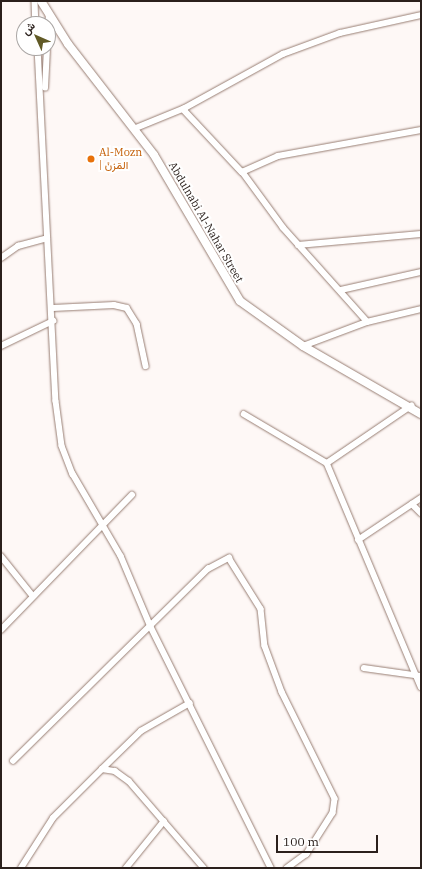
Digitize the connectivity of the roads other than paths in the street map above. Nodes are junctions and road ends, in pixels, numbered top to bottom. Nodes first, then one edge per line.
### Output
1 (35, 1) edge
2 (41, 1) edge
3 (49, 14) joint
4 (36, 16) edge
5 (421, 16) edge
6 (39, 56) edge
7 (47, 56) edge
8 (44, 106) junction
9 (183, 109) junction
10 (136, 128) junction
11 (421, 131) edge
12 (242, 172) junction
13 (421, 234) edge
14 (47, 238) junction
15 (298, 245) junction
16 (1, 258) edge
17 (421, 272) edge
18 (341, 290) junction
19 (52, 308) junction
20 (421, 309) edge
21 (53, 321) junction
22 (368, 322) junction
23 (1, 346) edge
24 (302, 346) junction
25 (146, 366) dead end
26 (411, 406) junction
27 (421, 413) edge
28 (244, 414) dead end
29 (327, 463) junction
30 (132, 495) dead end
31 (421, 498) edge
32 (412, 504) junction
33 (421, 513) edge
34 (103, 524) junction
35 (358, 540) junction
36 (1, 556) edge
37 (33, 596) junction
38 (151, 628) junction
39 (1, 630) edge
40 (364, 668) dead end
41 (419, 675) edge
42 (421, 687) edge
43 (190, 703) junction
44 (12, 761) dead end
45 (102, 769) junction
46 (164, 821) junction
47 (21, 868) edge
48 (126, 868) edge
49 (204, 868) edge
50 (271, 868) edge
51 (288, 868) edge

1 - 4 street
2 - 3 street, Abdulnabi Al-Nahar Street
3 - 10 street, Abdulnabi Al-Nahar Street
5 - 9 street
6 - 8 street
7 - 8 street
8 - 14 street
9 - 10 street
9 - 12 street
10 - 24 street, Abdulnabi Al-Nahar Street
11 - 12 street
12 - 15 street
13 - 15 street
14 - 16 street
14 - 19 street
15 - 18 street
17 - 18 street
18 - 22 street
19 - 21 street
19 - 25 street
20 - 22 street
21 - 23 street
21 - 34 street
22 - 24 street
24 - 26 street, Abdulnabi Al-Nahar Street
26 - 27 street, Abdulnabi Al-Nahar Street
26 - 29 street
28 - 29 street
29 - 35 street
30 - 34 street
31 - 32 street
32 - 33 street
32 - 35 street
34 - 37 street
34 - 38 street
35 - 41 street
36 - 37 street
37 - 39 street
38 - 43 street
38 - 44 street
38 - 51 street
40 - 41 street
41 - 42 street
43 - 45 street
43 - 50 street
45 - 46 street
45 - 47 street
46 - 48 street
46 - 49 street

